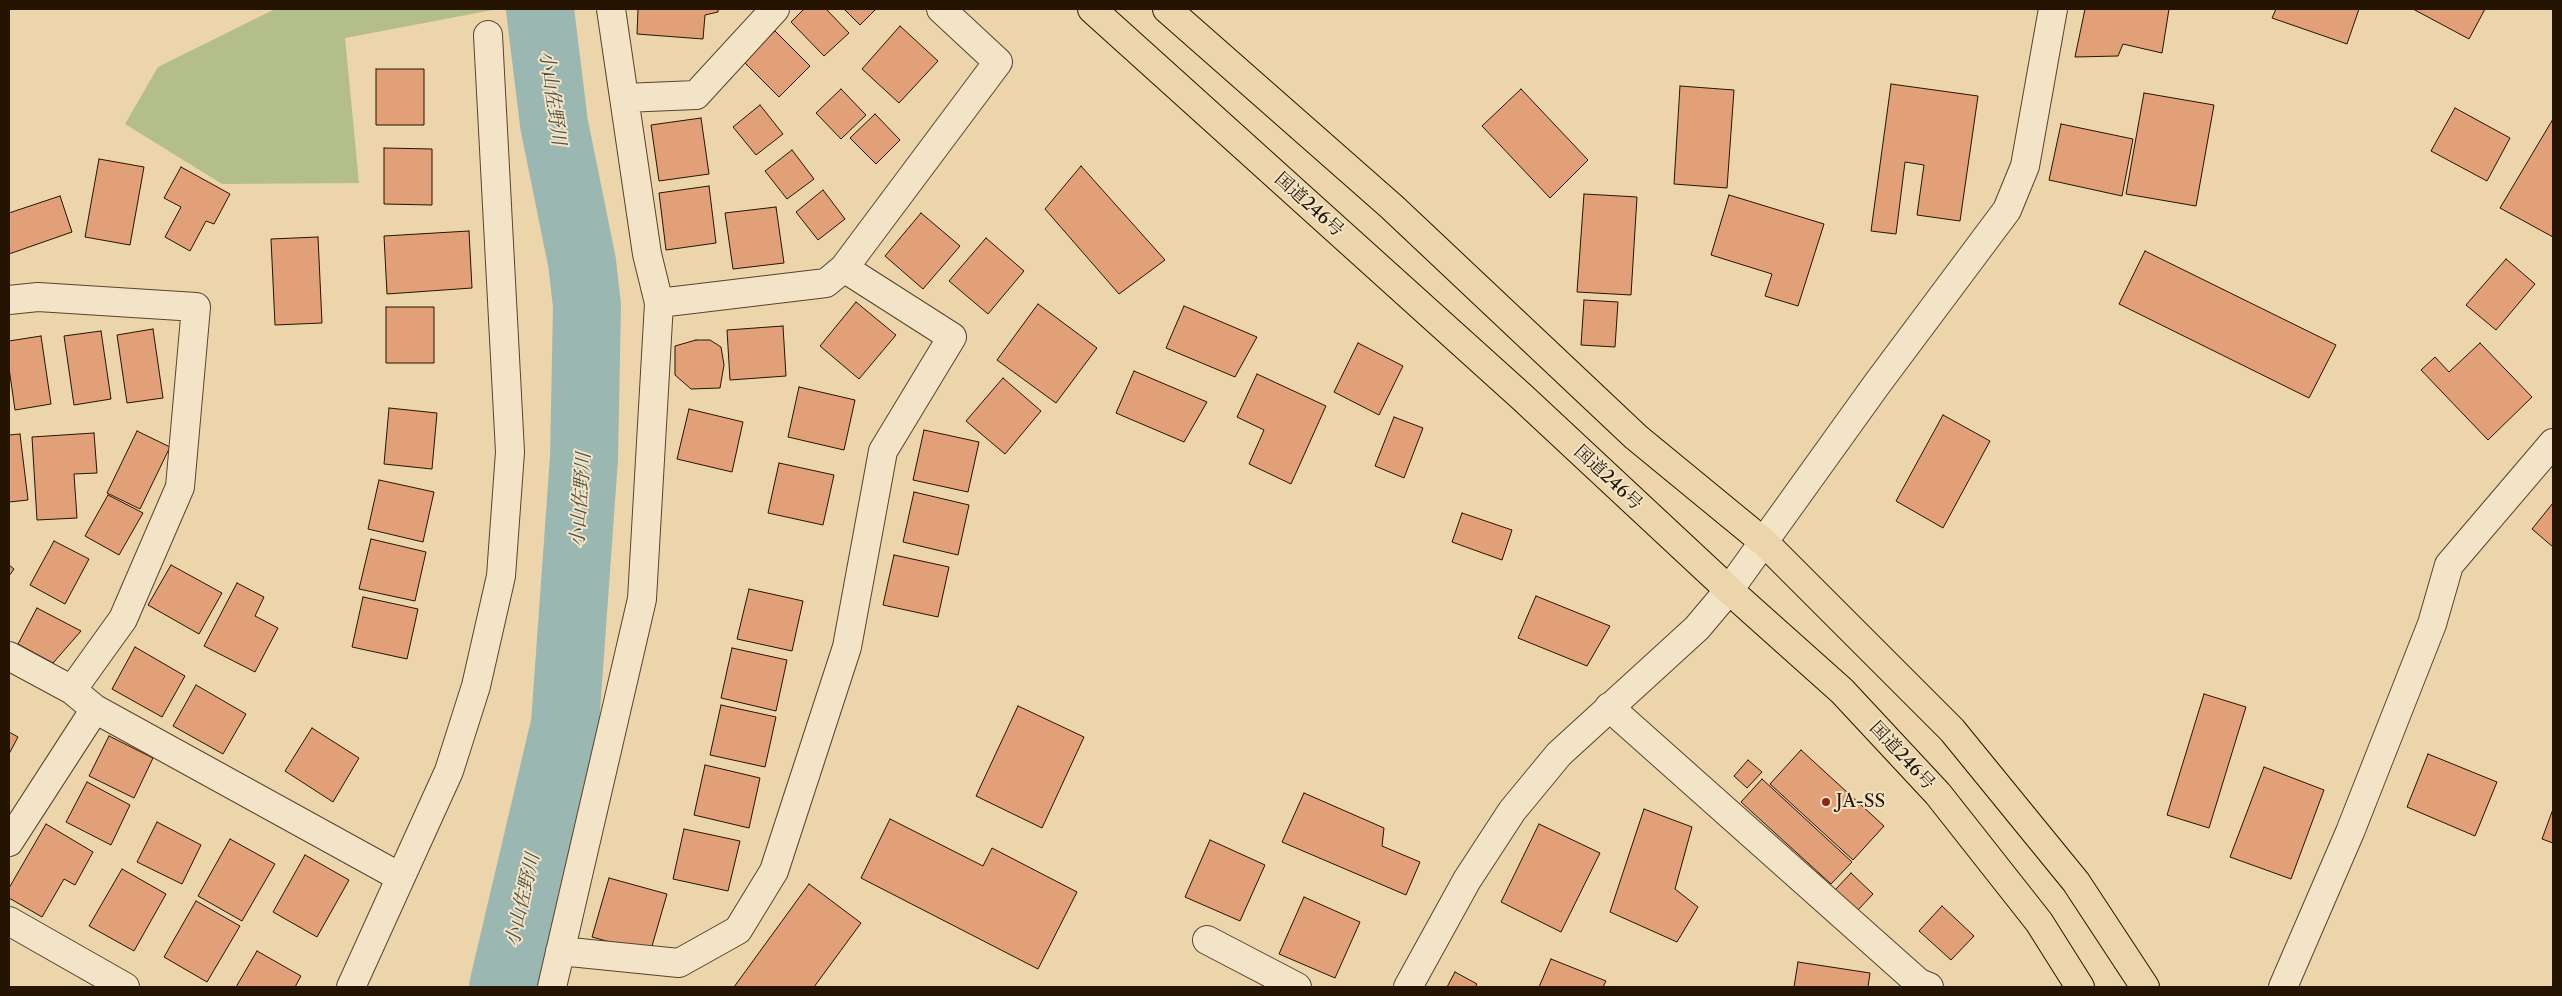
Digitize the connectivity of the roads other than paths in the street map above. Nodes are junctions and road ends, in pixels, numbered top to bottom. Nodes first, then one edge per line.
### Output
1 (611, 9) edge
2 (775, 9) edge
3 (941, 9) edge
4 (1092, 9) edge
5 (1167, 9) edge
6 (2053, 9) edge
7 (488, 35) dead end
8 (624, 98) junction
9 (844, 268) junction
10 (9, 300) edge
11 (659, 304) junction
12 (2553, 443) edge
13 (1765, 543) junction
14 (1729, 590) junction
15 (9, 656) edge
16 (72, 690) junction
17 (1609, 707) junction
18 (95, 709) junction
19 (9, 842) edge
20 (400, 877) junction
21 (9, 921) edge
22 (1207, 940) dead end
23 (560, 951) junction
24 (125, 987) edge
25 (351, 987) edge
26 (552, 987) edge
27 (1297, 987) edge
28 (1408, 987) edge
29 (1929, 987) edge
30 (2080, 987) edge
31 (2145, 987) edge
32 (2283, 987) edge

1 - 8 street
2 - 8 street
3 - 9 street
4 - 14 highway, 国道246号
5 - 13 highway
6 - 13 street
7 - 20 street
8 - 11 street
9 - 11 street
9 - 23 street
10 - 16 street
11 - 23 street
12 - 32 street
13 - 14 street
13 - 31 highway
14 - 17 street
14 - 30 highway, 国道246号
15 - 16 street
16 - 18 street
17 - 28 street
17 - 29 street
18 - 19 street
18 - 20 street
20 - 25 street
21 - 24 street
22 - 27 street
23 - 26 street

